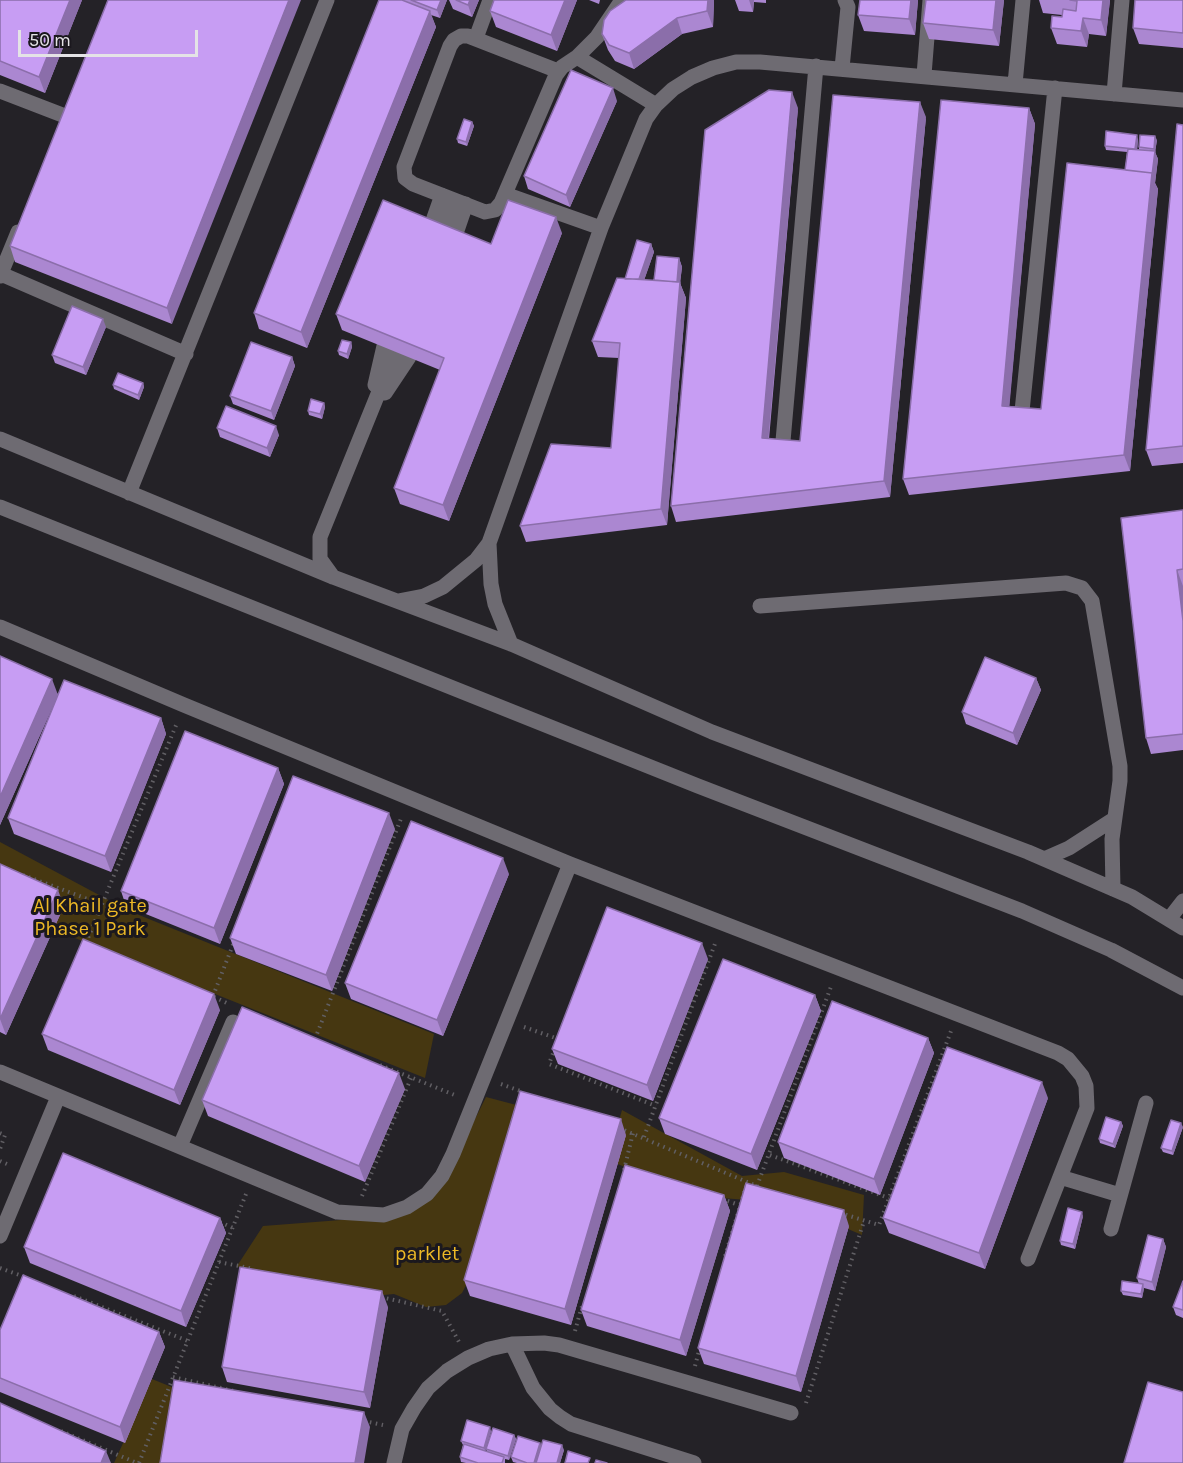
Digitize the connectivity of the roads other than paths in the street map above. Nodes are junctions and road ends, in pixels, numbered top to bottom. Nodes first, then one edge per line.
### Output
1 (327, 0) edge
2 (490, 0) edge
3 (622, 0) edge
4 (845, 0) edge
5 (930, 0) edge
6 (1023, 0) edge
7 (1122, 0) edge
8 (476, 38) junction
9 (577, 57) junction
10 (816, 66) junction
11 (842, 69) junction
12 (558, 71) junction
13 (924, 75) junction
14 (1015, 84) junction
15 (1055, 88) junction
16 (0, 91) edge
17 (1114, 94) junction
18 (1183, 100) edge
19 (656, 105) junction
20 (65, 116) edge
21 (505, 194) junction
22 (455, 200) junction
23 (25, 213) edge
24 (601, 228) junction
25 (0, 275) edge
26 (186, 354) junction
27 (373, 406) junction
28 (1021, 421) edge
29 (0, 439) edge
30 (783, 441) edge
31 (129, 493) junction
32 (0, 507) edge
33 (489, 543) junction
34 (333, 577) junction
35 (398, 601) junction
36 (760, 606) dead end
37 (0, 627) edge
38 (511, 644) junction
39 (1114, 819) junction
40 (1044, 859) junction
41 (570, 864) junction
42 (1113, 889) junction
43 (1183, 901) edge
44 (1169, 919) junction
45 (1183, 928) edge
46 (1183, 988) edge
47 (236, 1015) edge
48 (0, 1072) edge
49 (58, 1098) junction
50 (1146, 1103) dead end
51 (180, 1146) junction
52 (1060, 1177) junction
53 (1120, 1195) junction
54 (1111, 1229) dead end
55 (0, 1236) edge
56 (1028, 1259) dead end
57 (512, 1344) junction
58 (791, 1413) road end
59 (394, 1463) edge
60 (694, 1463) edge

1 - 26 street
2 - 8 street
3 - 9 street
4 - 11 street
5 - 13 street
6 - 14 street
7 - 17 street
8 - 12 street
8 - 22 street
9 - 12 street
9 - 19 street
10 - 11 street
10 - 19 street
10 - 30 street
11 - 13 street
12 - 21 street
13 - 14 street
14 - 15 street
15 - 17 street
15 - 28 street
16 - 20 street
17 - 18 street
19 - 24 street
21 - 22 street
21 - 24 street
22 - 22 street
23 - 25 street
24 - 33 street
25 - 26 street
26 - 31 street
27 - 27 street
27 - 34 street
29 - 31 street
31 - 34 street
32 - 46 street
33 - 35 street
33 - 38 street
34 - 35 street
35 - 38 street
36 - 39 street
37 - 41 street
38 - 40 street
39 - 40 street
39 - 42 street
40 - 42 street
41 - 51 street
41 - 52 street
42 - 44 street
43 - 44 street
44 - 45 street
47 - 51 street
48 - 49 street
49 - 51 street
49 - 55 street
50 - 53 street
52 - 53 street
52 - 56 street
53 - 54 street
57 - 58 street
57 - 59 street
57 - 60 street

